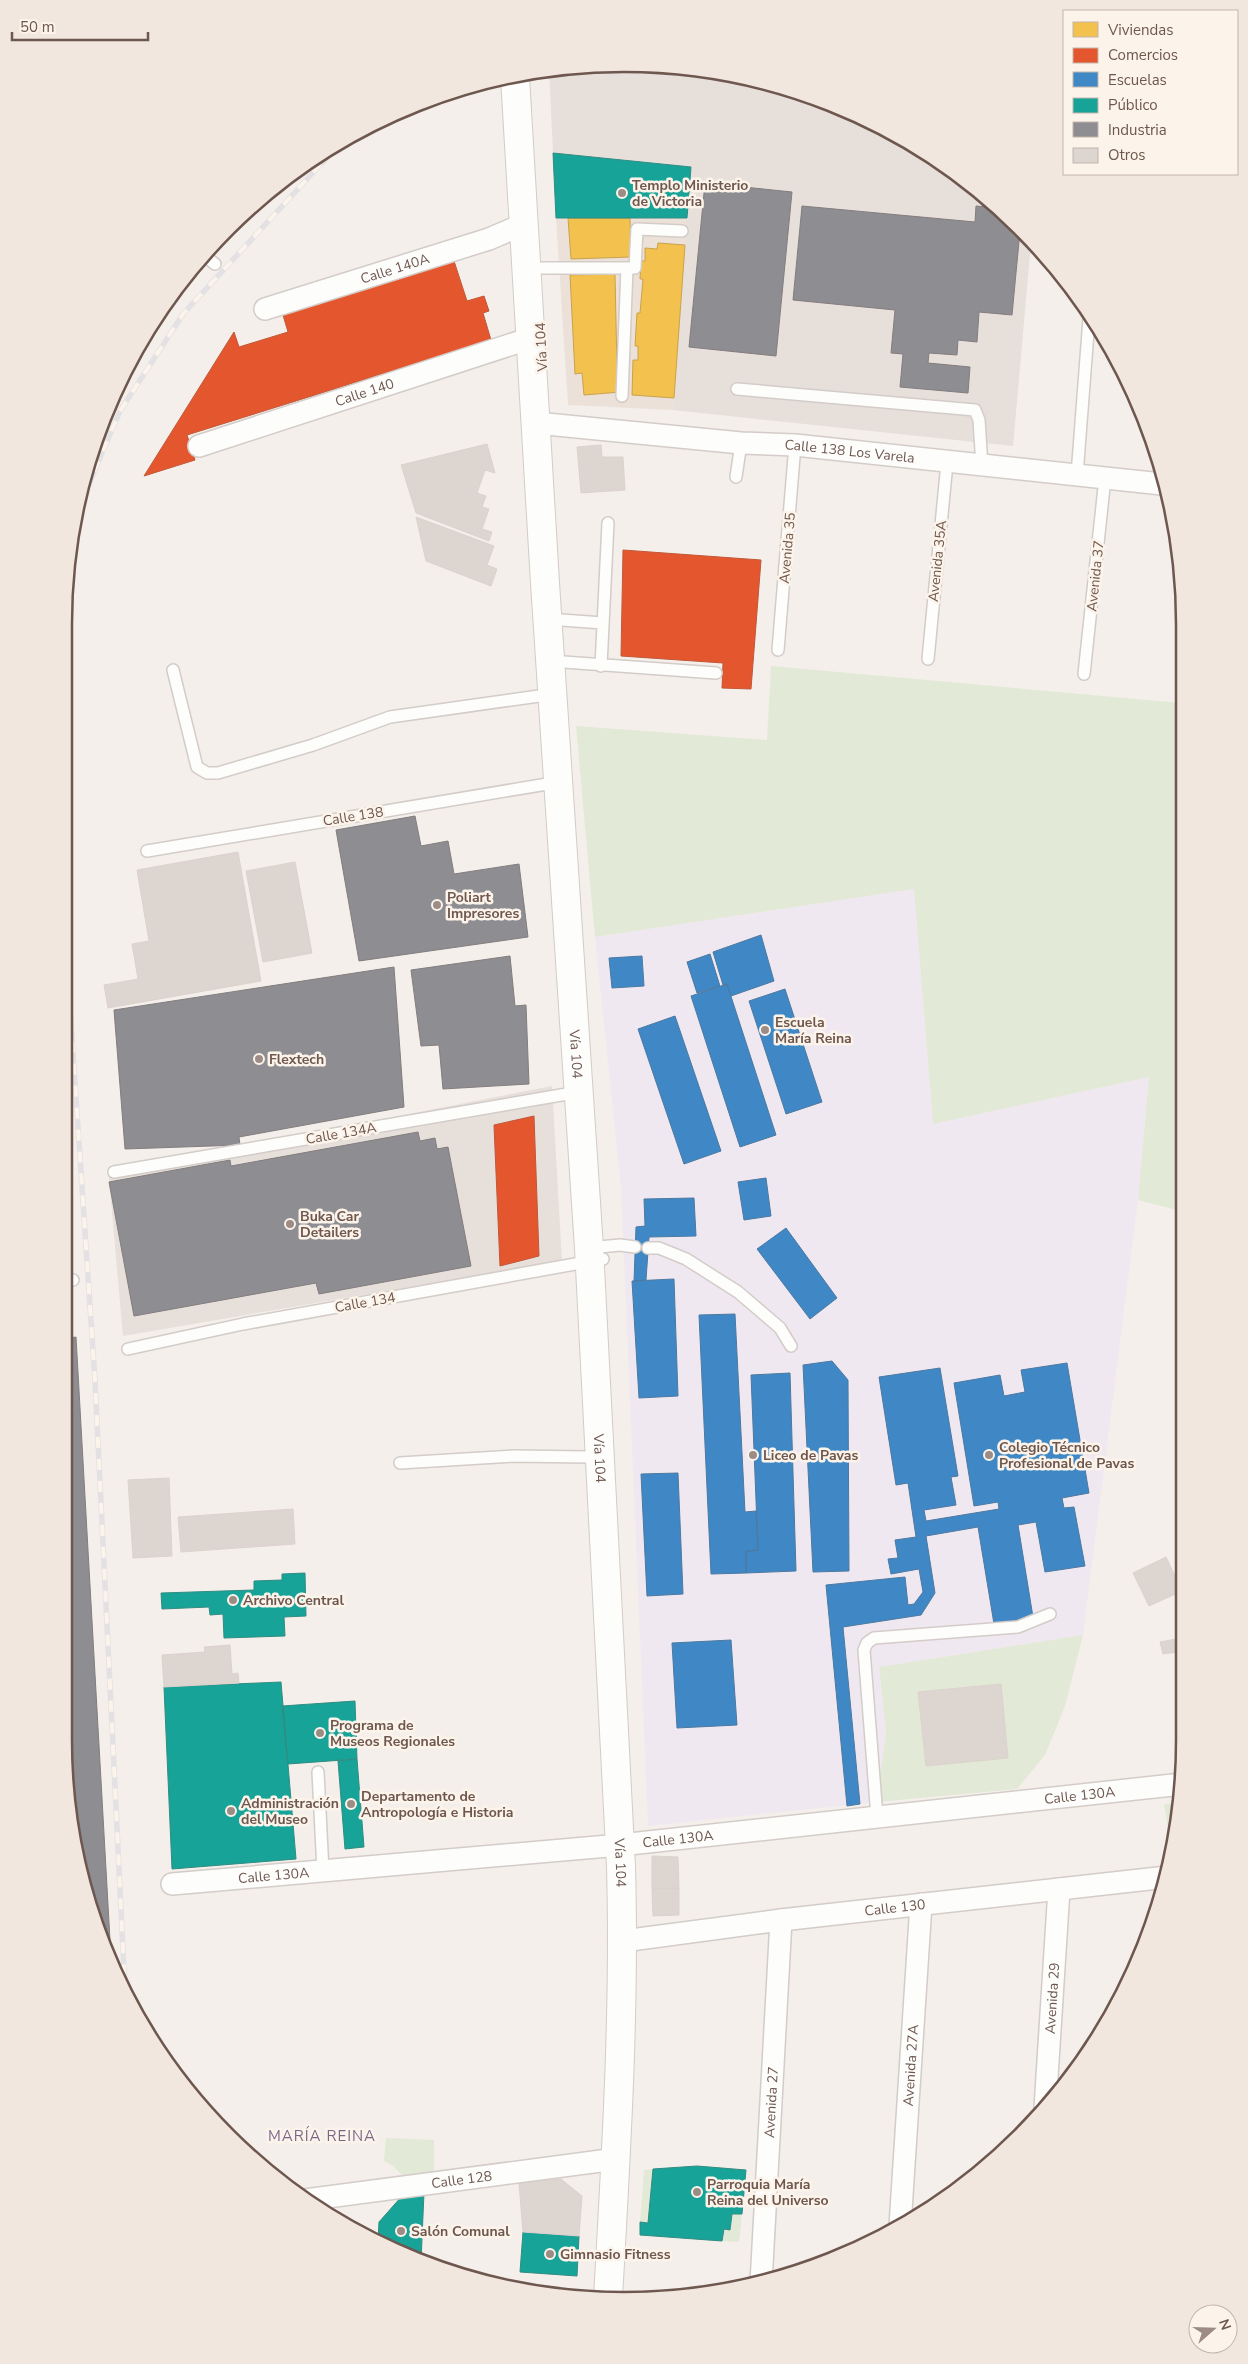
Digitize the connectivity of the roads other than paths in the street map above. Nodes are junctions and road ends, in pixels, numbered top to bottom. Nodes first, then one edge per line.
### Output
1 (529, 81) edge
2 (515, 83) edge
3 (524, 224) junction
4 (682, 231) dead end
5 (209, 260) edge
6 (215, 264) dead end
7 (538, 268) junction
8 (627, 268) junction
9 (265, 309) dead end
10 (1088, 327) edge
11 (531, 338) junction
12 (737, 389) dead end
13 (622, 396) dead end
14 (540, 424) junction
15 (741, 443) junction
16 (795, 445) junction
17 (199, 446) dead end
18 (947, 463) junction
19 (982, 466) junction
20 (1077, 476) junction
21 (736, 477) dead end
22 (1105, 478) junction
23 (1158, 484) edge
24 (608, 523) dead end
25 (548, 619) junction
26 (603, 623) junction
27 (778, 650) dead end
28 (928, 660) dead end
29 (550, 661) junction
30 (601, 666) junction
31 (173, 670) dead end
32 (716, 673) dead end
33 (1084, 674) dead end
34 (553, 694) junction
35 (559, 782) junction
36 (147, 850) dead end
37 (567, 1094) dead end
38 (114, 1172) dead end
39 (636, 1247) dead end
40 (648, 1248) dead end
41 (594, 1256) junction
42 (790, 1346) dead end
43 (128, 1349) dead end
44 (600, 1460) junction
45 (400, 1463) dead end
46 (1050, 1614) dead end
47 (318, 1772) dead end
48 (1173, 1785) edge
49 (877, 1817) junction
50 (620, 1845) junction
51 (323, 1871) junction
52 (1158, 1877) edge
53 (172, 1884) dead end
54 (1059, 1889) junction
55 (921, 1904) junction
56 (781, 1920) junction
57 (623, 1941) junction
58 (1046, 2096) edge
59 (616, 2159) junction
60 (317, 2198) edge
61 (901, 2218) edge
62 (761, 2274) edge
63 (608, 2291) edge

1 - 7 main road, Vía 104
2 - 3 main road, Vía 104
3 - 9 street, Calle 140A
3 - 11 main road, Vía 104
4 - 8 lane
5 - 6 lane
7 - 8 lane
7 - 14 main road, Vía 104
8 - 13 lane
10 - 20 lane
11 - 14 main road, Vía 104
11 - 17 street, Calle 140
12 - 19 lane
14 - 15 street, Calle 138 Los Varela
14 - 25 main road, Vía 104
15 - 16 street, Calle 138 Los Varela
15 - 21 lane
16 - 18 street, Calle 138 Los Varela
16 - 27 lane, Avenida 35
18 - 19 street, Calle 138 Los Varela
18 - 28 lane, Avenida 35A
19 - 20 street, Calle 138 Los Varela
20 - 22 street, Calle 138 Los Varela
22 - 23 street, Calle 138 Los Varela
22 - 33 lane, Avenida 37
24 - 26 lane
25 - 26 lane
25 - 29 main road, Vía 104
26 - 30 lane
29 - 30 lane
29 - 34 main road, Vía 104
30 - 32 lane
31 - 34 lane
34 - 35 main road, Vía 104
35 - 36 lane, Calle 138
35 - 41 main road, Vía 104
37 - 38 lane, Calle 134A
39 - 41 lane, Calle 134
40 - 42 lane
41 - 43 lane, Calle 134
41 - 44 main road, Vía 104
44 - 45 lane
44 - 50 main road, Vía 104
46 - 49 lane
47 - 51 lane
48 - 49 street, Calle 130A
49 - 50 street, Calle 130A
50 - 51 street, Calle 130A
50 - 57 main road, Vía 104
51 - 53 street, Calle 130A
52 - 54 street, Calle 130
54 - 55 street, Calle 130
54 - 58 street, Avenida 29
55 - 56 street, Calle 130
55 - 61 street, Avenida 27A
56 - 57 street, Calle 130
56 - 62 street, Avenida 27
57 - 59 main road, Vía 104
59 - 60 street, Calle 128
59 - 63 main road, Vía 104

